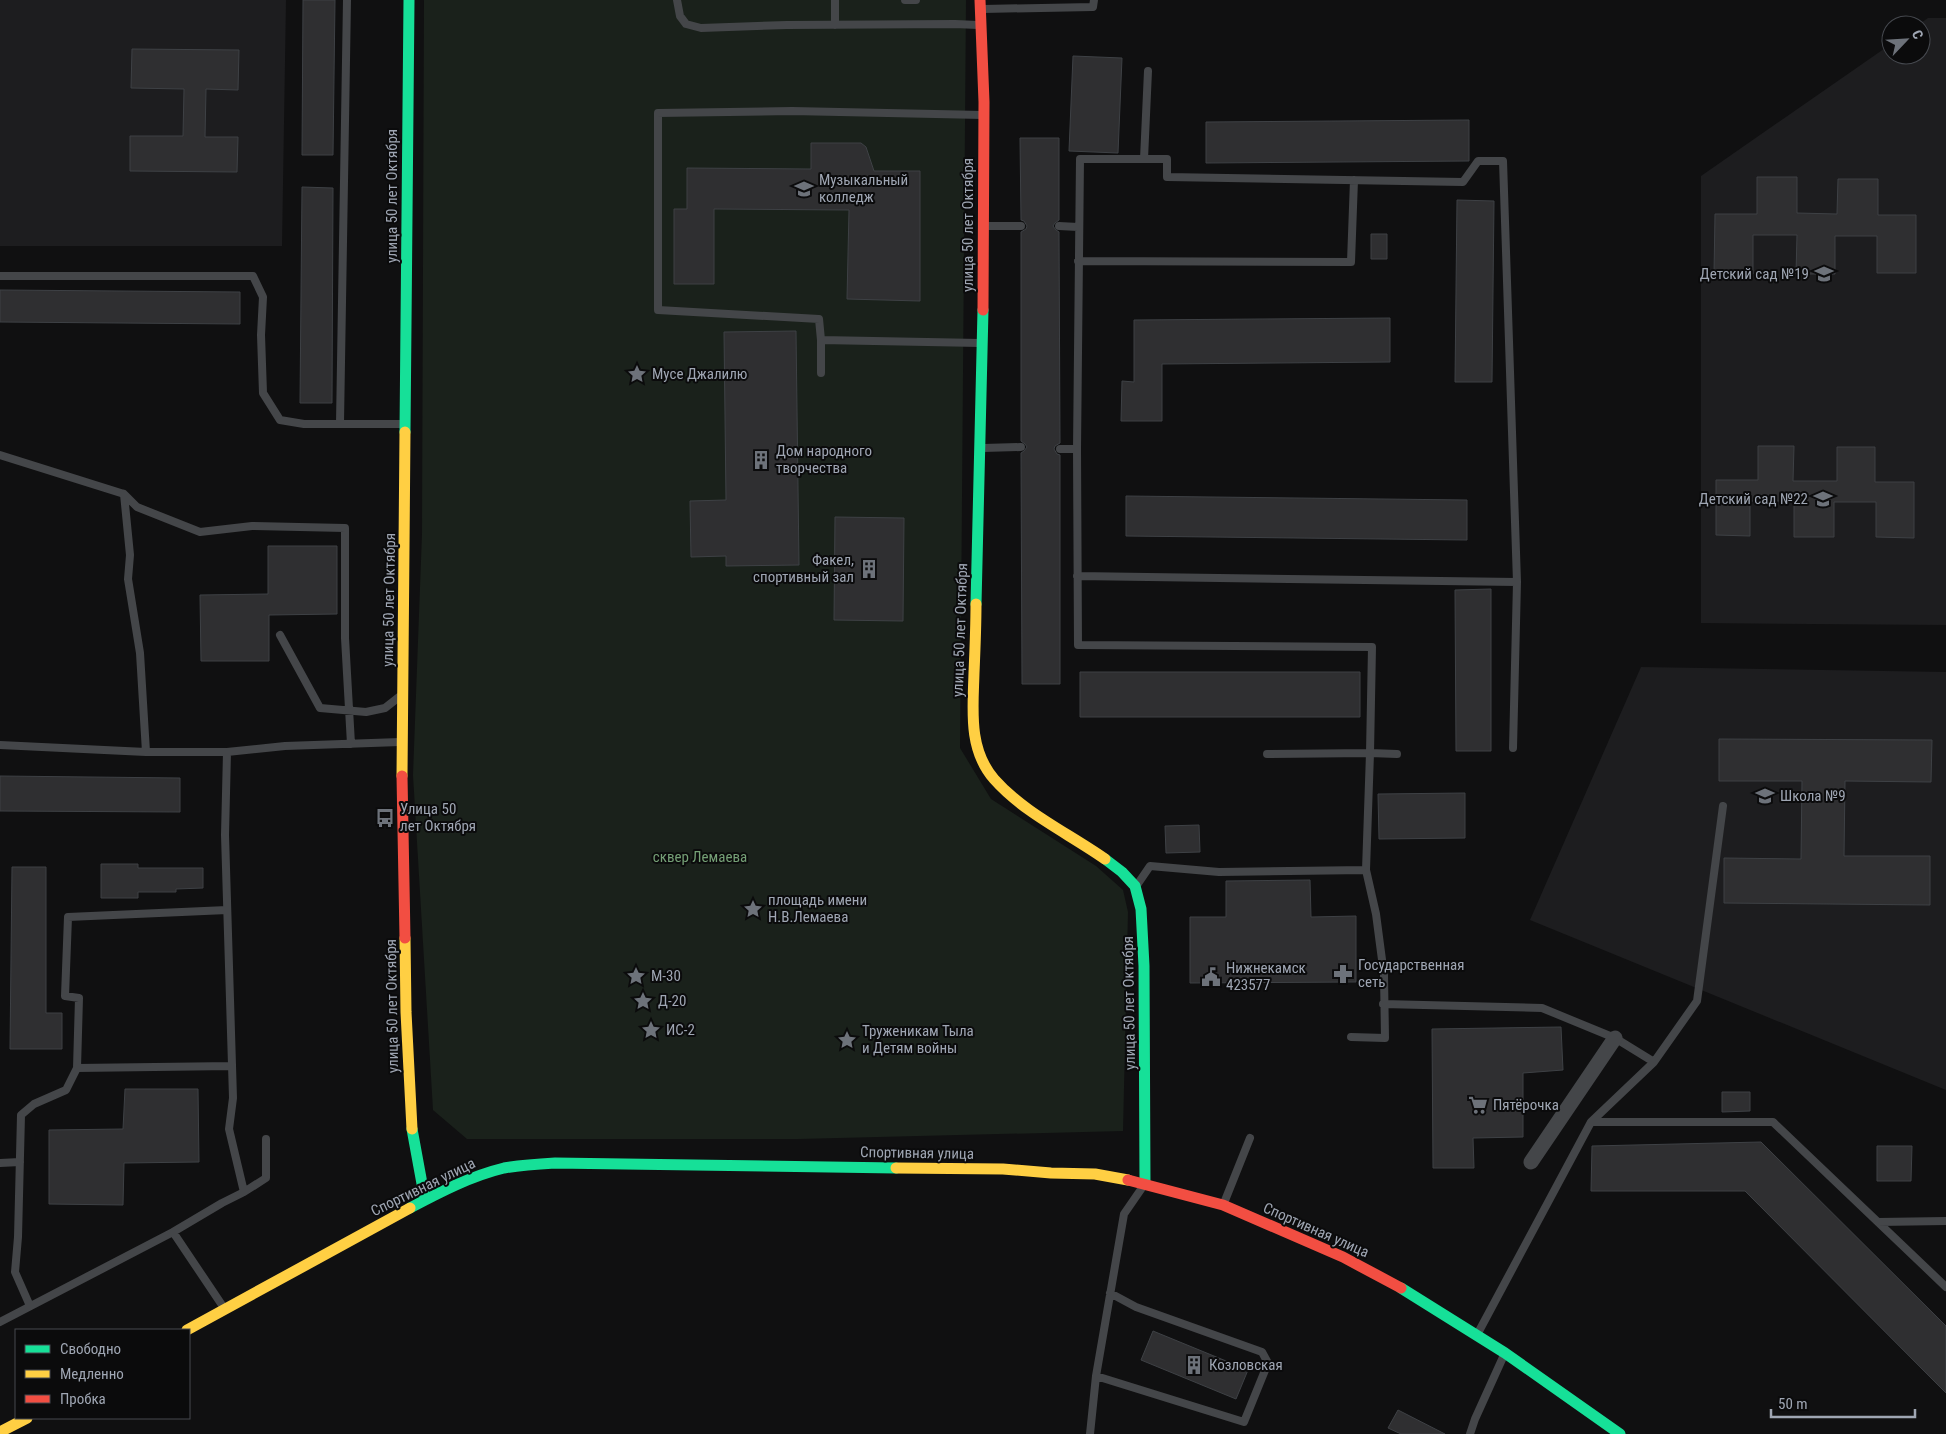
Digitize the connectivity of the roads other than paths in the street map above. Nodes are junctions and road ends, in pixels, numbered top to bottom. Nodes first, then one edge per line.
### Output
1 (346, 0) edge
2 (409, 0) edge
3 (677, 0) edge
4 (835, 0) edge
5 (905, 0) edge
6 (916, 0) edge
7 (1094, 0) edge
8 (980, 5) edge
9 (835, 25) junction
10 (980, 26) junction
11 (1148, 71) dead end
12 (984, 115) junction
13 (1144, 159) junction
14 (1354, 180) junction
15 (983, 226) junction
16 (1021, 226) dead end
17 (1059, 226) dead end
18 (1078, 227) junction
19 (1078, 261) junction
20 (0, 276) edge
21 (821, 340) junction
22 (982, 343) junction
23 (821, 373) dead end
24 (340, 423) junction
25 (405, 424) junction
26 (1021, 447) dead end
27 (980, 448) junction
28 (1077, 448) junction
29 (1060, 449) dead end
30 (0, 455) edge
31 (124, 494) junction
32 (1077, 576) junction
33 (1517, 582) junction
34 (280, 635) dead end
35 (403, 694) junction
36 (349, 710) junction
37 (402, 742) junction
38 (351, 744) junction
39 (0, 746) edge
40 (1513, 748) dead end
41 (146, 752) junction
42 (227, 752) junction
43 (1370, 753) junction
44 (1267, 754) dead end
45 (1397, 754) dead end
46 (1723, 806) dead end
47 (1366, 870) junction
48 (1136, 887) junction
49 (227, 910) junction
50 (1383, 1004) junction
51 (1351, 1037) dead end
52 (1615, 1038) junction
53 (1654, 1062) junction
54 (232, 1066) junction
55 (77, 1068) junction
56 (1592, 1122) junction
57 (1250, 1138) dead end
58 (266, 1139) dead end
59 (20, 1162) junction
60 (1531, 1162) dead end
61 (0, 1163) edge
62 (1145, 1183) junction
63 (244, 1192) junction
64 (424, 1200) junction
65 (1223, 1205) junction
66 (1946, 1221) edge
67 (1878, 1222) junction
68 (174, 1232) junction
69 (1946, 1287) edge
70 (1110, 1293) junction
71 (30, 1306) junction
72 (225, 1310) junction
73 (0, 1322) edge
74 (189, 1329) edge
75 (1476, 1336) junction
76 (1505, 1354) junction
77 (1096, 1376) junction
78 (25, 1419) edge
79 (0, 1432) edge
80 (1090, 1434) edge
81 (1470, 1434) edge
82 (1620, 1434) edge

1 - 24 lane
2 - 25 street, улица 50 лет Октября
3 - 9 lane
4 - 9 lane
5 - 6 lane
7 - 8 lane
8 - 10 street, улица 50 лет Октября
9 - 10 lane
10 - 12 street, улица 50 лет Октября
11 - 13 lane
12 - 15 street, улица 50 лет Октября
12 - 21 lane
13 - 14 lane
13 - 18 lane
14 - 19 lane
14 - 33 lane
15 - 16 lane
15 - 22 street, улица 50 лет Октября
17 - 18 lane
18 - 19 lane
19 - 28 lane
20 - 24 lane
21 - 22 lane
21 - 23 lane
22 - 27 street, улица 50 лет Октября
24 - 25 lane
25 - 35 street, улица 50 лет Октября
26 - 27 lane
27 - 48 street, улица 50 лет Октября
28 - 29 lane
28 - 32 lane
30 - 31 lane
31 - 36 lane
31 - 41 lane
32 - 33 lane
32 - 43 lane
33 - 40 lane
34 - 36 lane
35 - 36 lane
35 - 37 street, улица 50 лет Октября
36 - 38 lane
37 - 38 lane
37 - 64 street, улица 50 лет Октября
38 - 42 lane
39 - 41 lane
41 - 42 lane
42 - 49 lane
43 - 44 lane
43 - 45 lane
43 - 47 lane
46 - 53 lane
47 - 48 lane
47 - 50 lane
48 - 62 street, улица 50 лет Октября
49 - 54 lane
49 - 55 lane
50 - 51 lane
50 - 52 lane
52 - 53 lane
52 - 60 street
53 - 56 lane
54 - 55 lane
54 - 63 lane
55 - 59 lane
56 - 67 lane
56 - 75 lane
57 - 65 lane
58 - 63 lane
59 - 61 lane
59 - 71 lane
62 - 64 street, Спортивная улица
62 - 65 street, Спортивная улица
62 - 70 lane
63 - 68 lane
64 - 72 street, Спортивная улица
65 - 75 street, Спортивная улица
66 - 67 lane
67 - 69 lane
68 - 71 lane
68 - 72 lane
70 - 77 lane
70 - 77 lane
71 - 73 lane
72 - 74 street, Спортивная улица
75 - 76 street, Спортивная улица
76 - 81 lane
76 - 82 street, Спортивная улица
77 - 80 lane
78 - 79 street

